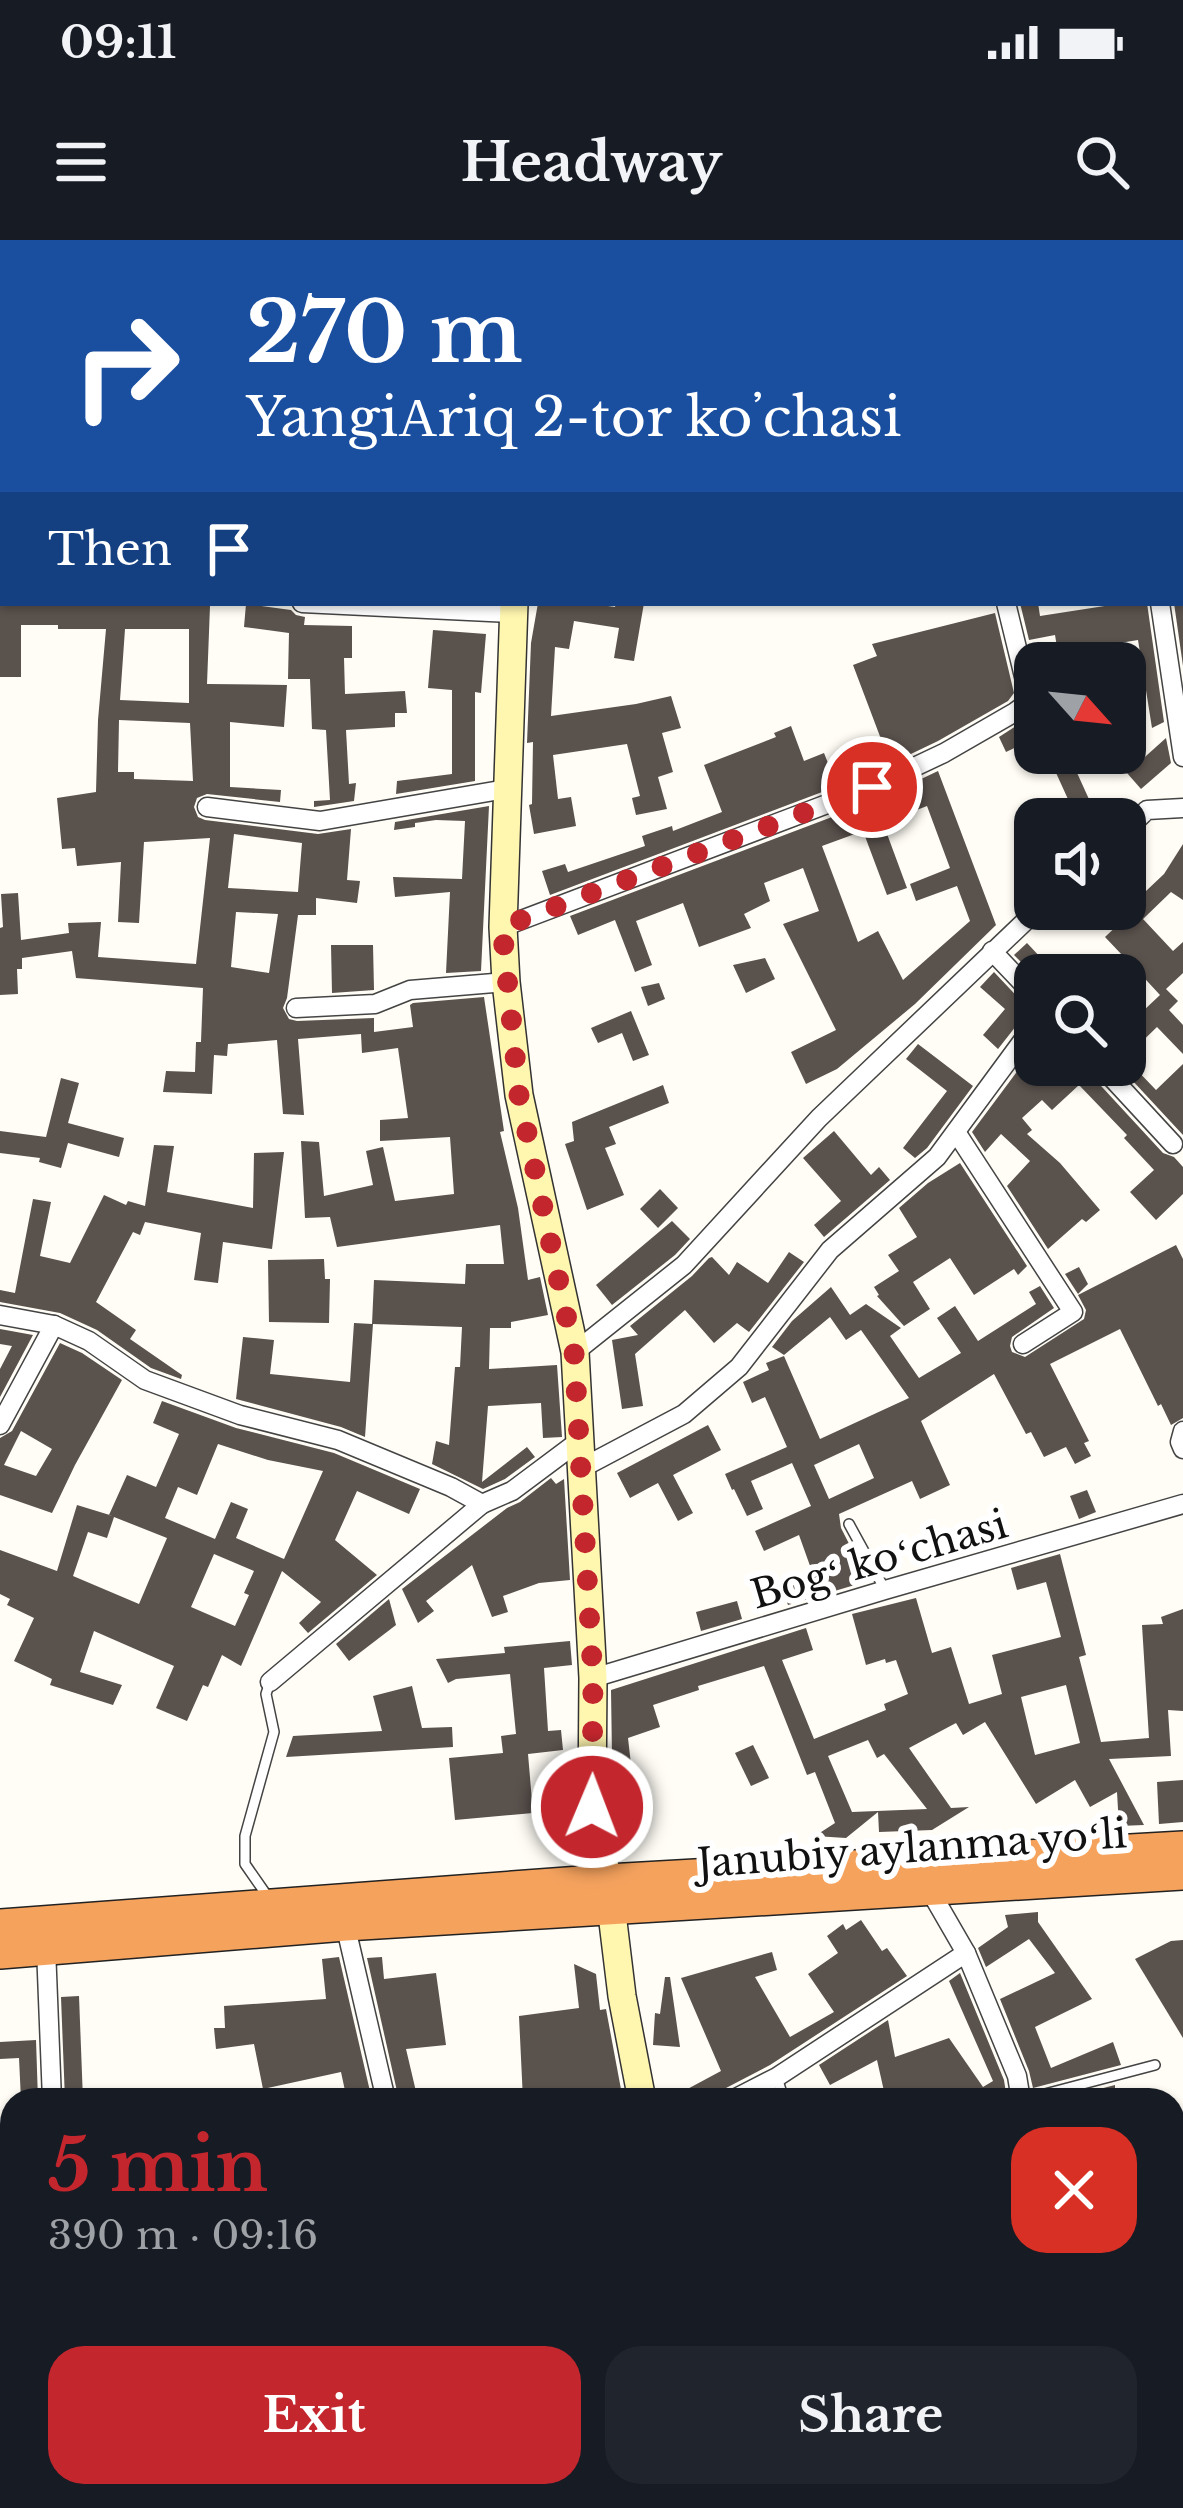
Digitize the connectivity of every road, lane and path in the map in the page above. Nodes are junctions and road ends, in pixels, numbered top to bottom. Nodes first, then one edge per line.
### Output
1 (429, 606) edge
2 (1007, 606) edge
3 (1160, 606) edge
4 (513, 608) edge
5 (1183, 757) edge
6 (506, 789) junction
7 (207, 807) dead end
8 (1183, 808) edge
9 (1146, 812) edge
10 (502, 927) junction
11 (1015, 930) edge
12 (992, 951) junction
13 (1014, 974) edge
14 (506, 982) junction
15 (296, 1008) dead end
16 (1014, 1053) edge
17 (1120, 1086) edge
18 (956, 1132) junction
19 (1174, 1144) dead end
20 (0, 1315) edge
21 (54, 1325) junction
22 (1023, 1344) dead end
23 (574, 1352) junction
24 (0, 1425) edge
25 (1183, 1432) edge
26 (1183, 1449) edge
27 (579, 1455) junction
28 (482, 1504) junction
29 (1183, 1504) edge
30 (849, 1524) dead end
31 (885, 1590) junction
32 (593, 1678) junction
33 (270, 1682) joint
34 (1183, 1848) edge
35 (1183, 1873) edge
36 (929, 1889) junction
37 (609, 1895) junction
38 (276, 1905) junction
39 (345, 1924) junction
40 (0, 1926) edge
41 (46, 1948) junction
42 (0, 1952) edge
43 (966, 1953) junction
44 (1155, 2065) dead end
45 (777, 2077) junction
46 (52, 2088) edge
47 (383, 2088) edge
48 (640, 2088) edge
49 (755, 2088) edge
50 (780, 2088) edge
51 (1019, 2088) edge
52 (1067, 2088) edge

1 - 4 street
2 - 10 street
3 - 5 street
4 - 6 street
6 - 7 street
6 - 10 street
8 - 9 street
10 - 14 street
11 - 12 street
12 - 13 street
12 - 23 street
14 - 15 street
14 - 23 street
16 - 18 street
17 - 19 street
18 - 22 street
18 - 27 street
20 - 21 street
21 - 24 street
21 - 28 street
23 - 27 street
25 - 26 street
27 - 28 street
27 - 32 street
28 - 33 street
29 - 31 street, Bogʻ koʻchasi
30 - 31 lane
31 - 32 street, Bogʻ koʻchasi
32 - 37 street
33 - 38 lane
34 - 37 highway, Janubiy aylanma yoʻli
35 - 36 highway, Janubiy aylanma yoʻli
36 - 37 highway, Janubiy aylanma yoʻli
36 - 43 street
37 - 38 highway, Janubiy aylanma yoʻli
37 - 39 highway, Janubiy aylanma yoʻli
37 - 48 street
38 - 40 highway, Janubiy aylanma yoʻli
39 - 41 highway, Janubiy aylanma yoʻli
39 - 47 street
41 - 42 highway, Janubiy aylanma yoʻli
41 - 46 street
43 - 45 street
43 - 51 street
44 - 52 lane
45 - 49 street
45 - 50 lane

